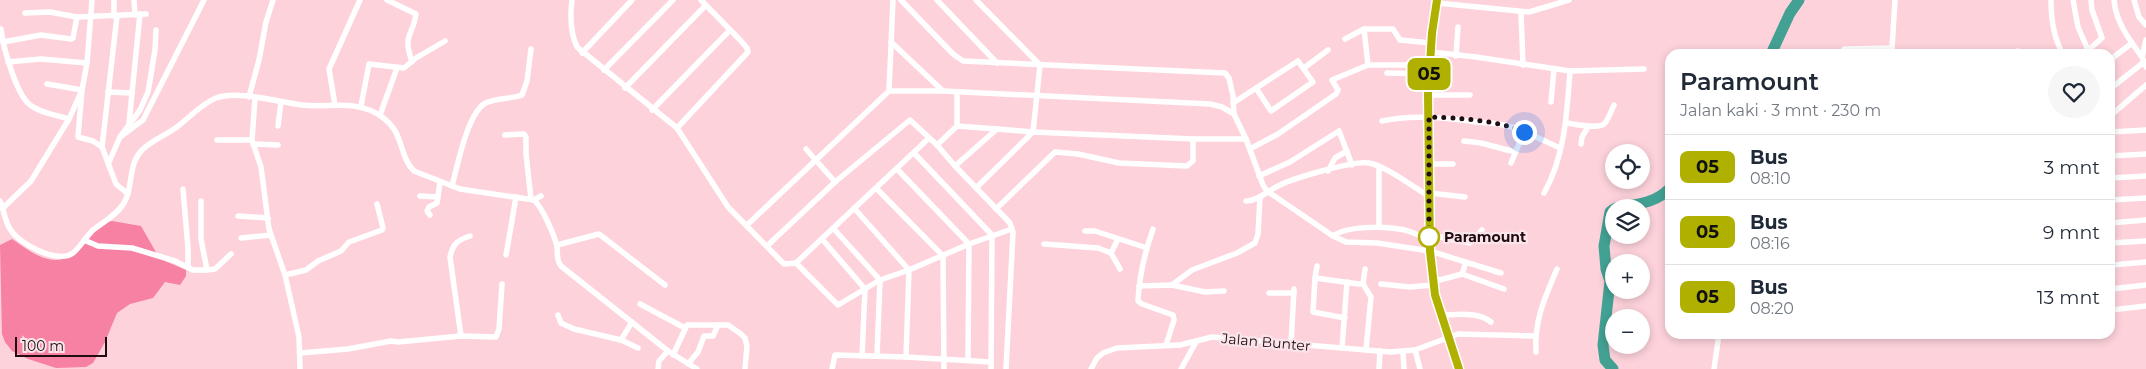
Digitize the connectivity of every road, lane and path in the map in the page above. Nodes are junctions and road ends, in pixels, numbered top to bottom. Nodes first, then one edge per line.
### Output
1 (92, 0) edge
2 (114, 0) edge
3 (134, 0) edge
4 (204, 0) edge
5 (273, 0) edge
6 (360, 0) edge
7 (387, 0) edge
8 (572, 0) edge
9 (632, 0) edge
10 (673, 0) edge
11 (701, 0) edge
12 (893, 0) edge
13 (901, 0) edge
14 (937, 0) edge
15 (976, 0) edge
16 (1569, 0) edge
17 (1895, 0) edge
18 (2051, 0) edge
19 (2073, 0) edge
20 (2091, 0) edge
21 (2114, 0) edge
22 (2134, 0) edge
23 (1437, 1) edge
24 (1545, 3) edge
25 (705, 6) junction
26 (1521, 12) junction
27 (25, 13) dead end
28 (140, 14) junction
29 (115, 16) junction
30 (77, 17) junction
31 (90, 17) junction
32 (2146, 25) edge
33 (1458, 27) dead end
34 (1, 29) dead end
35 (156, 30) dead end
36 (730, 30) junction
37 (1364, 30) junction
38 (1345, 39) dead end
39 (2146, 40) edge
40 (445, 41) dead end
41 (3, 42) junction
42 (891, 42) junction
43 (2132, 42) junction
44 (1431, 43) junction
45 (531, 49) dead end
46 (1892, 49) edge
47 (2059, 49) edge
48 (2085, 49) edge
49 (2089, 49) edge
50 (1328, 50) dead end
51 (1431, 52) junction
52 (582, 53) junction
53 (1456, 56) junction
54 (2115, 56) edge
55 (2144, 58) edge
56 (8, 62) junction
57 (412, 62) junction
58 (87, 63) junction
59 (997, 63) junction
60 (1040, 65) junction
61 (1368, 65) junction
62 (1522, 65) junction
63 (397, 68) junction
64 (1304, 68) junction
65 (1554, 69) junction
66 (1644, 69) dead end
67 (604, 70) junction
68 (1429, 70) junction
69 (1570, 71) junction
70 (1388, 73) dead end
71 (47, 84) dead end
72 (2115, 84) edge
73 (2146, 85) edge
74 (625, 88) junction
75 (1256, 88) junction
76 (82, 90) junction
77 (889, 91) junction
78 (943, 91) junction
79 (108, 92) junction
80 (956, 92) junction
81 (132, 93) junction
82 (1428, 95) junction
83 (1470, 95) dead end
84 (1038, 96) junction
85 (252, 98) junction
86 (281, 102) junction
87 (1551, 102) dead end
88 (1234, 103) junction
89 (1614, 105) dead end
90 (335, 106) junction
91 (361, 106) junction
92 (652, 110) junction
93 (2115, 112) edge
94 (1234, 114) junction
95 (380, 115) junction
96 (1429, 117) junction
97 (69, 119) junction
98 (1382, 121) dead end
99 (1566, 123) junction
100 (129, 125) junction
101 (278, 126) dead end
102 (957, 126) junction
103 (1588, 126) junction
104 (677, 128) junction
105 (996, 129) junction
106 (2146, 130) edge
107 (1033, 132) junction
108 (1524, 132) junction
109 (2115, 132) edge
110 (505, 135) dead end
111 (120, 137) junction
112 (929, 138) junction
113 (1246, 138) junction
114 (1193, 139) junction
115 (217, 140) dead end
116 (1464, 141) dead end
117 (253, 142) junction
118 (1582, 144) dead end
119 (278, 145) dead end
120 (937, 145) junction
121 (102, 147) junction
122 (1560, 148) junction
123 (806, 149) dead end
124 (1250, 149) junction
125 (1348, 151) junction
126 (1515, 152) junction
127 (914, 153) junction
128 (2146, 154) edge
129 (2115, 156) edge
130 (815, 159) junction
131 (109, 162) junction
132 (1511, 163) dead end
133 (1352, 164) junction
134 (1429, 164) junction
135 (1453, 164) dead end
136 (955, 166) junction
137 (1379, 167) junction
138 (897, 168) junction
139 (1328, 171) junction
140 (1259, 176) junction
141 (2146, 176) edge
142 (2115, 178) edge
143 (440, 182) junction
144 (835, 182) junction
145 (452, 186) junction
146 (876, 188) junction
147 (976, 188) junction
148 (183, 189) dead end
149 (1267, 191) junction
150 (1544, 193) dead end
151 (128, 194) junction
152 (1430, 195) junction
153 (420, 196) dead end
154 (541, 196) dead end
155 (438, 197) junction
156 (516, 197) junction
157 (1260, 197) junction
158 (1465, 197) dead end
159 (2146, 198) edge
160 (533, 200) junction
161 (2115, 200) edge
162 (0, 201) edge
163 (201, 201) dead end
164 (1246, 201) dead end
165 (377, 204) dead end
166 (3, 208) junction
167 (854, 208) junction
168 (996, 209) junction
169 (430, 215) dead end
170 (238, 216) dead end
171 (268, 218) junction
172 (2146, 220) edge
173 (2115, 223) edge
174 (747, 225) junction
175 (1379, 227) junction
176 (833, 228) junction
177 (1012, 228) junction
178 (1153, 229) dead end
179 (1482, 230) dead end
180 (1085, 231) dead end
181 (271, 235) junction
182 (992, 235) junction
183 (470, 236) dead end
184 (1333, 236) junction
185 (1429, 236) junction
186 (241, 238) dead end
187 (822, 239) junction
188 (1118, 239) junction
189 (84, 240) junction
190 (2146, 241) edge
191 (969, 244) junction
192 (1044, 244) dead end
193 (2115, 244) edge
194 (557, 245) junction
195 (767, 246) junction
196 (1147, 248) junction
197 (1430, 251) junction
198 (1111, 253) junction
199 (231, 254) dead end
200 (506, 254) dead end
201 (943, 256) junction
202 (2146, 262) edge
203 (796, 263) junction
204 (1465, 265) dead end
205 (2115, 265) edge
206 (1317, 266) dead end
207 (188, 267) junction
208 (1120, 269) dead end
209 (1364, 269) dead end
210 (1557, 269) dead end
211 (207, 270) junction
212 (909, 270) junction
213 (1501, 273) dead end
214 (1462, 274) junction
215 (285, 275) junction
216 (1315, 278) junction
217 (880, 280) junction
218 (1347, 282) junction
219 (502, 284) dead end
220 (1363, 284) junction
221 (1381, 284) dead end
222 (1432, 284) junction
223 (665, 285) dead end
224 (1172, 285) junction
225 (1139, 286) junction
226 (2146, 286) edge
227 (1504, 288) dead end
228 (865, 289) junction
229 (2115, 289) edge
230 (1224, 291) dead end
231 (1269, 293) dead end
232 (640, 304) dead end
233 (2146, 306) edge
234 (2115, 310) edge
235 (558, 315) dead end
236 (1440, 315) junction
237 (1344, 318) junction
238 (632, 322) junction
239 (1491, 322) dead end
240 (718, 326) junction
241 (685, 328) junction
242 (461, 336) junction
243 (1448, 336) junction
244 (1535, 336) junction
245 (1718, 339) edge
246 (621, 340) junction
247 (1196, 342) junction
248 (1166, 344) junction
249 (1291, 344) junction
250 (638, 348) dead end
251 (1342, 348) junction
252 (1366, 350) junction
253 (1415, 350) junction
254 (1380, 351) junction
255 (1403, 352) junction
256 (1536, 352) dead end
257 (300, 353) junction
258 (670, 353) junction
259 (862, 356) junction
260 (877, 356) junction
261 (906, 356) junction
262 (944, 359) junction
263 (968, 360) junction
264 (688, 364) junction
265 (991, 366) edge
266 (300, 369) edge
267 (658, 369) edge
268 (697, 369) edge
269 (745, 369) edge
270 (832, 369) edge
271 (944, 369) edge
272 (1006, 369) edge
273 (1090, 369) edge
274 (1181, 369) edge
275 (1379, 369) edge
276 (1404, 369) edge
277 (1420, 369) edge
278 (1459, 369) edge
279 (1714, 369) edge

1 - 31 street
2 - 29 street
3 - 28 street
4 - 111 street
5 - 85 street
6 - 90 street
7 - 57 street
8 - 52 street
9 - 52 street
10 - 67 street
11 - 25 street
12 - 42 street
13 - 59 street
14 - 59 street
15 - 60 street
16 - 24 street
17 - 46 street
18 - 47 street
19 - 48 street
20 - 49 street
21 - 43 street
22 - 32 street
23 - 26 street
23 - 44 main road
24 - 26 street
25 - 36 street
25 - 74 street
26 - 62 street
27 - 30 street
28 - 29 street
28 - 81 street
29 - 31 street
29 - 79 street
30 - 31 street
30 - 41 street
31 - 58 street
33 - 53 street
34 - 41 street
35 - 100 street
36 - 92 street
36 - 104 street
37 - 38 street
37 - 44 street
37 - 61 street
39 - 55 street
40 - 57 street
41 - 56 street
42 - 77 street
42 - 78 street
43 - 54 street
43 - 55 street
44 - 51 main road
45 - 145 street
50 - 64 street
51 - 53 street
51 - 68 main road
52 - 67 street
53 - 62 street
55 - 72 street
56 - 58 street
56 - 97 street
57 - 63 street
58 - 76 street
59 - 60 street
60 - 84 street
60 - 88 street
61 - 68 street
61 - 124 street
62 - 65 street
63 - 91 street
63 - 95 street
64 - 75 street
64 - 75 street
65 - 69 street
65 - 87 street
66 - 69 street
67 - 74 street
68 - 70 street
68 - 82 main road
69 - 99 street
71 - 76 street
73 - 93 street
74 - 92 street
75 - 88 street
76 - 97 street
76 - 121 street
77 - 78 street
77 - 130 street
78 - 80 street
79 - 81 street
79 - 121 street
80 - 84 street
80 - 102 street
81 - 100 street
82 - 83 street
82 - 96 main road
84 - 94 street
84 - 107 street
85 - 86 street
85 - 117 street
85 - 151 street
86 - 90 street
86 - 101 street
88 - 94 street
89 - 103 street
90 - 91 street
91 - 95 street
92 - 104 street
94 - 113 street
95 - 143 street
96 - 98 street
96 - 108 street
96 - 134 main road
97 - 166 street
99 - 103 street
99 - 122 street
100 - 111 street
102 - 105 street
102 - 120 street
103 - 118 street
104 - 174 street
105 - 107 street
105 - 136 street
106 - 109 street
107 - 114 street
107 - 147 street
108 - 122 street
108 - 126 street
110 - 160 street
111 - 131 street
112 - 120 street
112 - 127 street
112 - 144 street
113 - 114 street
113 - 124 street
114 - 168 street
115 - 117 street
116 - 126 street
117 - 119 street
117 - 171 street
120 - 136 street
121 - 131 street
122 - 150 street
123 - 130 street
124 - 140 street
125 - 133 street
125 - 139 street
125 - 140 street
126 - 132 street
127 - 138 street
127 - 182 street
128 - 129 street
130 - 144 street
130 - 174 street
131 - 151 street
133 - 137 street
133 - 139 street
134 - 135 street
134 - 152 main road
136 - 147 street
137 - 152 street
137 - 175 street
138 - 146 street
138 - 191 street
139 - 149 street
140 - 149 street
141 - 142 street
143 - 145 street
143 - 155 street
144 - 195 street
145 - 156 street
146 - 167 street
146 - 201 street
147 - 168 street
148 - 207 street
149 - 157 street
149 - 184 street
151 - 189 street
152 - 158 street
152 - 185 main road
153 - 155 street
154 - 160 street
155 - 169 street
156 - 160 street
156 - 200 street
157 - 164 street
157 - 224 street
159 - 161 street
160 - 194 street
162 - 166 street
163 - 211 street
165 - 215 street
166 - 189 street
167 - 176 street
167 - 212 street
168 - 177 street
170 - 171 street
171 - 181 street
172 - 173 street
174 - 195 street
175 - 184 street
175 - 185 street
176 - 187 street
176 - 217 street
177 - 182 street
177 - 272 street
178 - 196 street
179 - 185 street
180 - 188 street
181 - 186 street
181 - 215 street
182 - 191 street
182 - 265 street
183 - 242 street
184 - 197 street
185 - 197 main road
187 - 203 street
187 - 228 street
188 - 196 street
188 - 198 street
189 - 207 street
190 - 193 street
191 - 201 street
191 - 263 street
192 - 198 street
194 - 223 street
194 - 238 street
195 - 203 street
196 - 225 street
197 - 213 street
197 - 222 main road
198 - 208 street
199 - 211 street
201 - 212 street
201 - 262 street
202 - 205 street
203 - 228 street
204 - 214 street
206 - 216 street
207 - 211 street
209 - 220 street
210 - 244 street
212 - 217 street
212 - 261 street
214 - 222 street
214 - 227 street
215 - 257 street
216 - 218 street
216 - 237 street
217 - 228 street
217 - 260 street
218 - 220 street
218 - 237 street
219 - 242 street
220 - 252 street
221 - 222 street
222 - 236 main road
224 - 225 street
224 - 230 street
225 - 248 street
226 - 229 street
228 - 259 street
231 - 249 street
232 - 241 street
233 - 234 street
235 - 246 street
236 - 239 street
236 - 243 main road
237 - 251 street
238 - 246 street
238 - 258 street
240 - 241 street
240 - 264 street
240 - 269 street
241 - 258 street
242 - 257 street
243 - 244 street, Jalan Bunter
243 - 253 street, Jalan Bunter
243 - 278 main road
244 - 256 street
245 - 279 street
246 - 250 street
247 - 248 street, Jalan Bunter
247 - 249 street, Jalan Bunter
247 - 274 street
248 - 273 street, Jalan Bunter
249 - 251 street, Jalan Bunter
251 - 252 street, Jalan Bunter
252 - 254 street, Jalan Bunter
253 - 255 street, Jalan Bunter
253 - 277 street
254 - 255 street, Jalan Bunter
254 - 275 street
255 - 276 street
257 - 266 street
258 - 264 street
258 - 267 street
259 - 260 street
259 - 270 street
260 - 261 street
261 - 262 street
262 - 263 street
262 - 271 street
263 - 265 street
264 - 268 street

